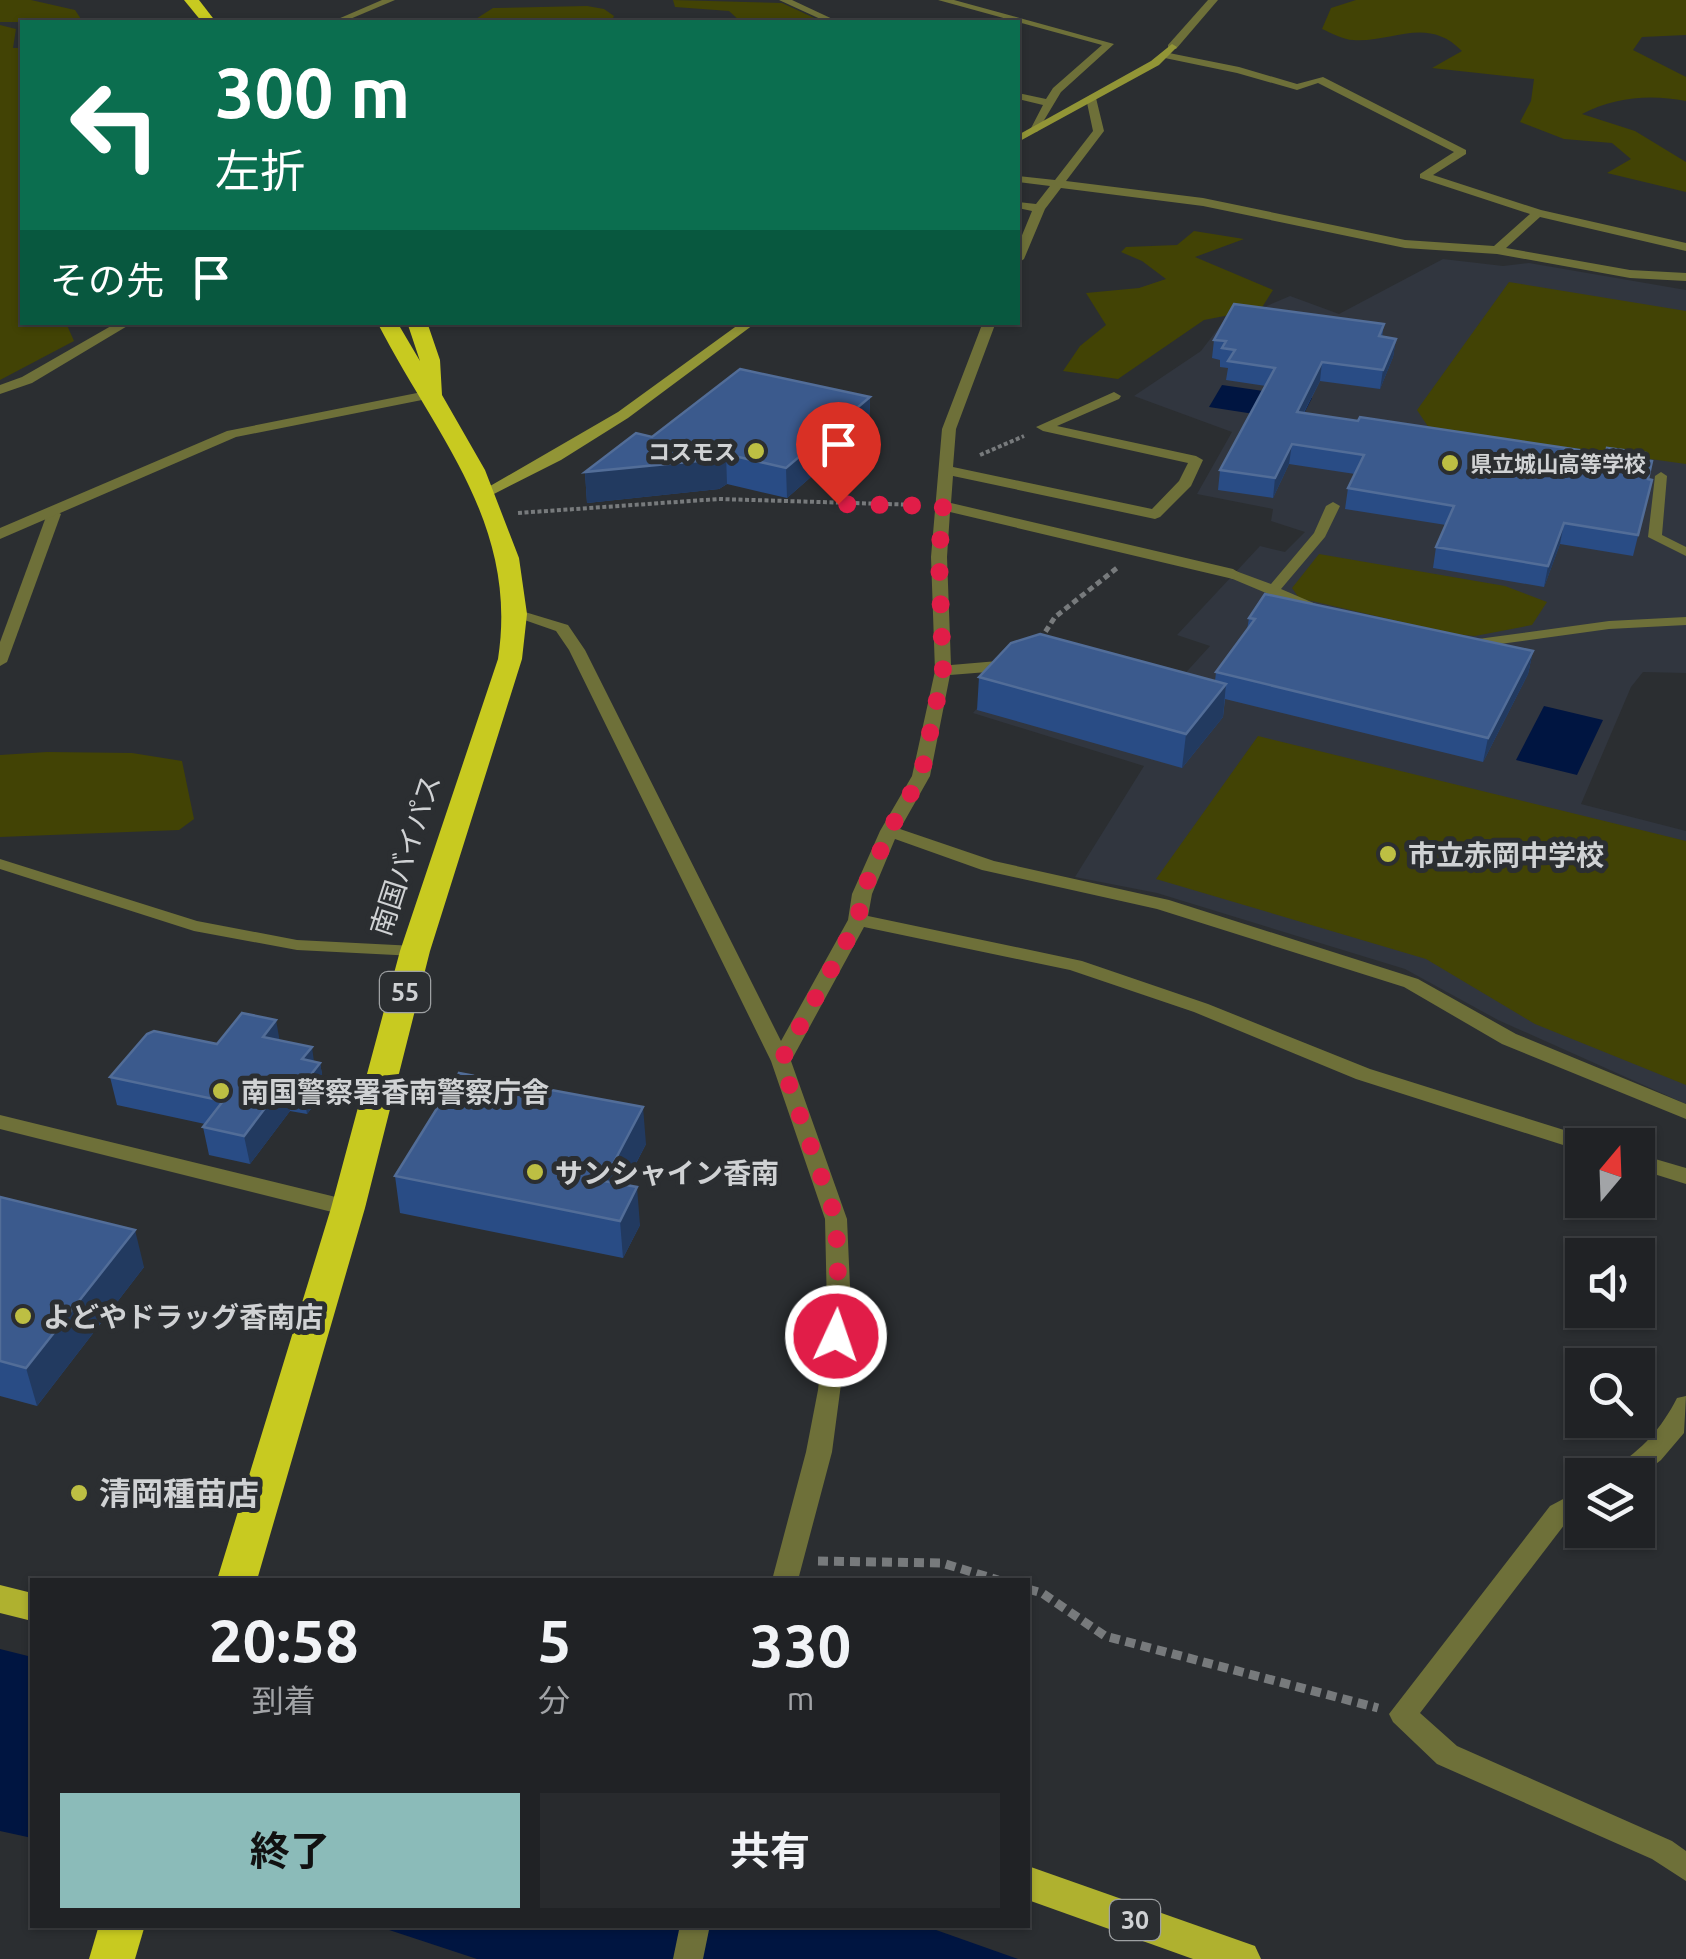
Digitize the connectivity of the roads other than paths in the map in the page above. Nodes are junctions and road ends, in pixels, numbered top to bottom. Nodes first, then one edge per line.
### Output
1 (175, 0) edge
2 (190, 0) edge
3 (390, 0) edge
4 (784, 0) edge
5 (943, 0) edge
6 (1213, 0) edge
7 (190, 20) edge
8 (207, 20) edge
9 (341, 20) edge
10 (829, 20) edge
11 (1018, 20) edge
12 (1020, 21) edge
13 (1168, 51) junction
14 (1020, 96) edge
15 (1091, 98) junction
16 (1048, 103) junction
17 (1033, 130) junction
18 (1020, 138) edge
19 (1020, 179) edge
20 (1056, 184) junction
21 (1020, 205) edge
22 (1039, 208) junction
23 (1538, 213) junction
24 (1686, 246) edge
25 (1497, 250) junction
26 (1020, 253) edge
27 (1686, 277) edge
28 (123, 325) edge
29 (388, 325) edge
30 (418, 325) edge
31 (747, 325) edge
32 (989, 325) edge
33 (0, 390) edge
34 (432, 394) junction
35 (1114, 396) dead end
36 (946, 470) junction
37 (1661, 476) dead end
38 (488, 504) junction
39 (943, 506) junction
40 (1332, 506) dead end
41 (54, 514) junction
42 (0, 534) edge
43 (1686, 552) edge
44 (1233, 574) joint
45 (1274, 590) junction
46 (1334, 612) edge
47 (515, 614) junction
48 (1686, 621) edge
49 (1460, 639) edge
50 (1030, 655) edge
51 (0, 662) edge
52 (943, 671) junction
53 (889, 831) junction
54 (0, 864) edge
55 (858, 920) junction
56 (415, 951) junction
57 (781, 1061) junction
58 (1686, 1112) edge
59 (0, 1122) edge
60 (1565, 1138) edge
61 (1655, 1166) edge
62 (1686, 1176) edge
63 (348, 1208) junction
64 (1686, 1405) edge
65 (1649, 1458) edge
66 (1565, 1509) edge
67 (788, 1570) edge
68 (238, 1578) edge
69 (0, 1599) edge
70 (30, 1606) edge
71 (1686, 1868) edge
72 (1030, 1884) edge
73 (694, 1928) edge
74 (688, 1959) edge
75 (1242, 1959) edge

1 - 7 highway
2 - 8 highway
3 - 9 street
4 - 10 street
5 - 11 street
6 - 13 street
12 - 16 street
13 - 15 street
13 - 23 street
14 - 16 street
15 - 17 street
15 - 20 street
16 - 17 street
17 - 18 street
19 - 20 street
20 - 22 street
20 - 25 street
21 - 22 street
22 - 26 street
23 - 24 street
23 - 25 street
25 - 27 street
28 - 33 street
29 - 34 highway, 南国バイパス / 55
30 - 34 highway, 南国バイパス / 55
31 - 38 street
32 - 36 street
34 - 38 highway, 南国バイパス / 55
34 - 41 street
35 - 36 street
36 - 39 street
37 - 43 lane
38 - 47 highway, 南国バイパス / 55
39 - 44 street
39 - 52 street
40 - 45 lane
41 - 42 street
41 - 51 lane
44 - 45 lane
45 - 46 lane
47 - 56 highway, 南国バイパス / 55
47 - 57 street
48 - 49 lane
50 - 52 street
52 - 53 street
53 - 55 street
53 - 58 street
54 - 56 lane
55 - 57 street
55 - 60 street
56 - 63 highway, 南国バイパス / 55
57 - 67 street
59 - 63 street
61 - 62 street
63 - 68 highway, 南国バイパス / 55
64 - 65 street
66 - 71 street
69 - 70 main road
72 - 75 main road, 30
73 - 74 street

